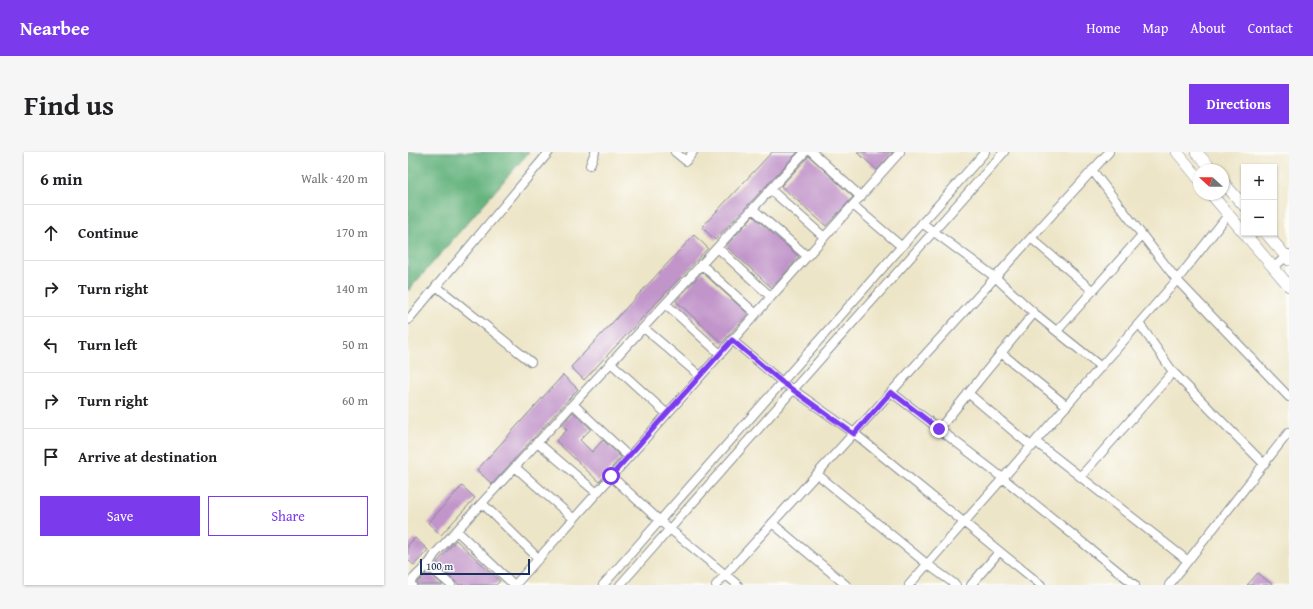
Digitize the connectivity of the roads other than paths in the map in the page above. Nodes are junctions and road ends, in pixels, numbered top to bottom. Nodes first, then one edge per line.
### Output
1 (549, 152) edge
2 (595, 152) edge
3 (675, 152) edge
4 (693, 152) edge
5 (805, 152) edge
6 (812, 152) edge
7 (900, 152) edge
8 (985, 152) edge
9 (1004, 152) edge
10 (1109, 152) edge
11 (1177, 152) edge
12 (1196, 152) edge
13 (1207, 164) edge
14 (590, 165) dead end
15 (1092, 170) junction
16 (1193, 172) edge
17 (1229, 189) edge
18 (771, 190) junction
19 (861, 197) junction
20 (1216, 200) edge
21 (1241, 203) edge
22 (853, 205) junction
23 (753, 209) junction
24 (1228, 215) junction
25 (922, 223) junction
26 (933, 232) junction
27 (1142, 235) junction
28 (1269, 236) edge
29 (824, 237) junction
30 (1031, 238) junction
31 (901, 246) junction
32 (718, 248) junction
33 (807, 256) junction
34 (1288, 257) edge
35 (701, 264) junction
36 (1273, 268) junction
37 (995, 277) junction
38 (1177, 280) junction
39 (436, 286) junction
40 (1289, 286) edge
41 (1093, 291) junction
42 (771, 297) junction
43 (666, 304) junction
44 (1034, 313) junction
45 (756, 314) junction
46 (408, 320) edge
47 (1139, 323) junction
48 (644, 328) junction
49 (1057, 331) junction
50 (732, 340) junction
51 (1001, 353) junction
52 (720, 354) junction
53 (531, 362) dead end
54 (611, 363) junction
55 (1101, 367) junction
56 (1173, 372) junction
57 (700, 376) junction
58 (782, 382) junction
59 (793, 389) junction
60 (891, 392) junction
61 (968, 393) junction
62 (1289, 397) edge
63 (573, 404) junction
64 (1067, 406) junction
65 (667, 414) junction
66 (939, 429) junction
67 (1289, 432) edge
68 (854, 434) junction
69 (537, 442) junction
70 (1034, 445) junction
71 (629, 456) junction
72 (1264, 464) junction
73 (515, 467) junction
74 (817, 474) junction
75 (611, 476) junction
76 (1082, 476) junction
77 (1004, 479) junction
78 (597, 493) junction
79 (482, 503) junction
80 (574, 519) junction
81 (660, 520) junction
82 (772, 523) junction
83 (964, 524) junction
84 (670, 528) junction
85 (457, 530) junction
86 (999, 552) junction
87 (539, 559) junction
88 (1188, 561) junction
89 (430, 562) junction
90 (927, 564) junction
91 (726, 575) junction
92 (412, 585) edge
93 (451, 585) edge
94 (515, 585) edge
95 (603, 585) edge
96 (620, 585) edge
97 (716, 585) edge
98 (738, 585) edge
99 (846, 585) edge
100 (909, 585) edge
101 (956, 585) edge
102 (971, 585) edge
103 (1041, 585) edge
104 (1135, 585) edge
105 (1169, 585) edge

1 - 39 street
2 - 14 street
3 - 4 street
5 - 18 street
6 - 19 street
7 - 19 street
8 - 25 street
9 - 26 street
10 - 15 street
11 - 16 main road
12 - 13 main road
15 - 27 street
15 - 30 street
17 - 21 main road
18 - 23 street
18 - 29 street
19 - 22 street
20 - 24 main road
22 - 29 street
22 - 31 street
23 - 32 street
23 - 33 street
24 - 36 main road
24 - 38 street
25 - 26 street
25 - 31 street
26 - 37 street
26 - 59 street
27 - 38 street
27 - 41 street
28 - 34 main road
29 - 33 street
30 - 37 street
30 - 41 street
31 - 58 street
32 - 35 street
32 - 42 street
33 - 42 street
34 - 36 street
35 - 43 street
35 - 45 street
36 - 40 main road
37 - 44 street
37 - 60 street
38 - 47 street
38 - 62 street
39 - 46 street
39 - 53 street
41 - 49 street
42 - 45 street
43 - 48 street
43 - 52 street
44 - 49 street
44 - 51 street
45 - 50 street
47 - 55 street
47 - 56 street
48 - 54 street
48 - 57 street
49 - 55 street
50 - 52 street
50 - 58 street
51 - 61 street
51 - 64 street
52 - 57 street
54 - 63 street
54 - 65 street
55 - 64 street
56 - 72 street
56 - 76 street
57 - 65 street
58 - 59 street
58 - 81 street
59 - 68 street
59 - 84 street
60 - 66 street
60 - 68 street
61 - 66 street
61 - 70 street
63 - 69 street
63 - 71 street
64 - 70 street
65 - 71 street
66 - 77 street
67 - 72 street
68 - 74 street
68 - 83 street
69 - 73 street
69 - 78 street
70 - 76 street
70 - 77 street
71 - 75 street
72 - 88 street
73 - 79 street
73 - 80 street
74 - 82 street
74 - 90 street
75 - 78 street
75 - 81 street
76 - 88 street
77 - 83 street
77 - 104 street
78 - 80 street
79 - 85 street
79 - 87 street
80 - 87 street
81 - 84 street
81 - 95 street
82 - 91 street
82 - 99 street
83 - 86 street
83 - 90 street
84 - 91 street
84 - 96 street
85 - 89 street
85 - 94 street
86 - 102 street
86 - 103 street
87 - 94 street
88 - 105 street
89 - 92 street
89 - 93 street
90 - 100 street
90 - 101 street
91 - 97 street
91 - 98 street

